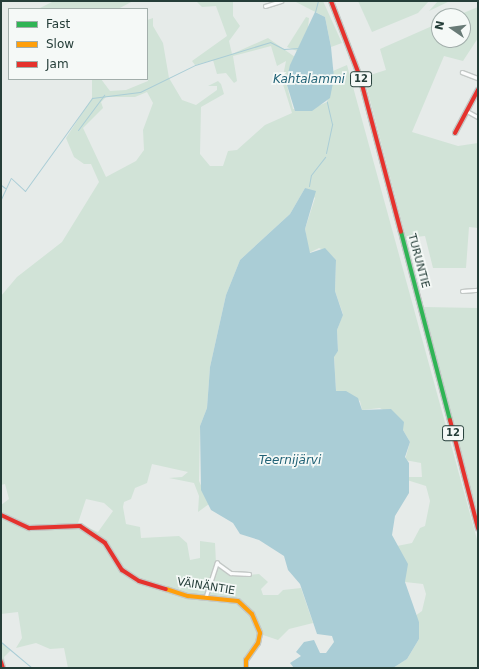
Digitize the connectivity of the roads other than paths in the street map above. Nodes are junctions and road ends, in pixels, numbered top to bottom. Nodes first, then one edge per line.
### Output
1 (281, 1) edge
2 (331, 1) edge
3 (265, 6) dead end
4 (462, 72) dead end
5 (478, 78) edge
6 (478, 90) edge
7 (467, 111) junction
8 (478, 117) edge
9 (455, 133) dead end
10 (478, 290) edge
11 (462, 291) dead end
12 (1, 515) edge
13 (478, 528) edge
14 (249, 574) dead end
15 (206, 596) junction
16 (1, 662) edge
17 (3, 668) edge
18 (246, 668) edge

1 - 3 street
2 - 13 main road, TURUNTIE / 12
4 - 5 street
6 - 7 main road
7 - 8 street
7 - 9 main road
10 - 11 street
12 - 15 main road, VÄINÄNTIE
14 - 15 street
15 - 18 main road, VÄINÄNTIE
16 - 17 main road

